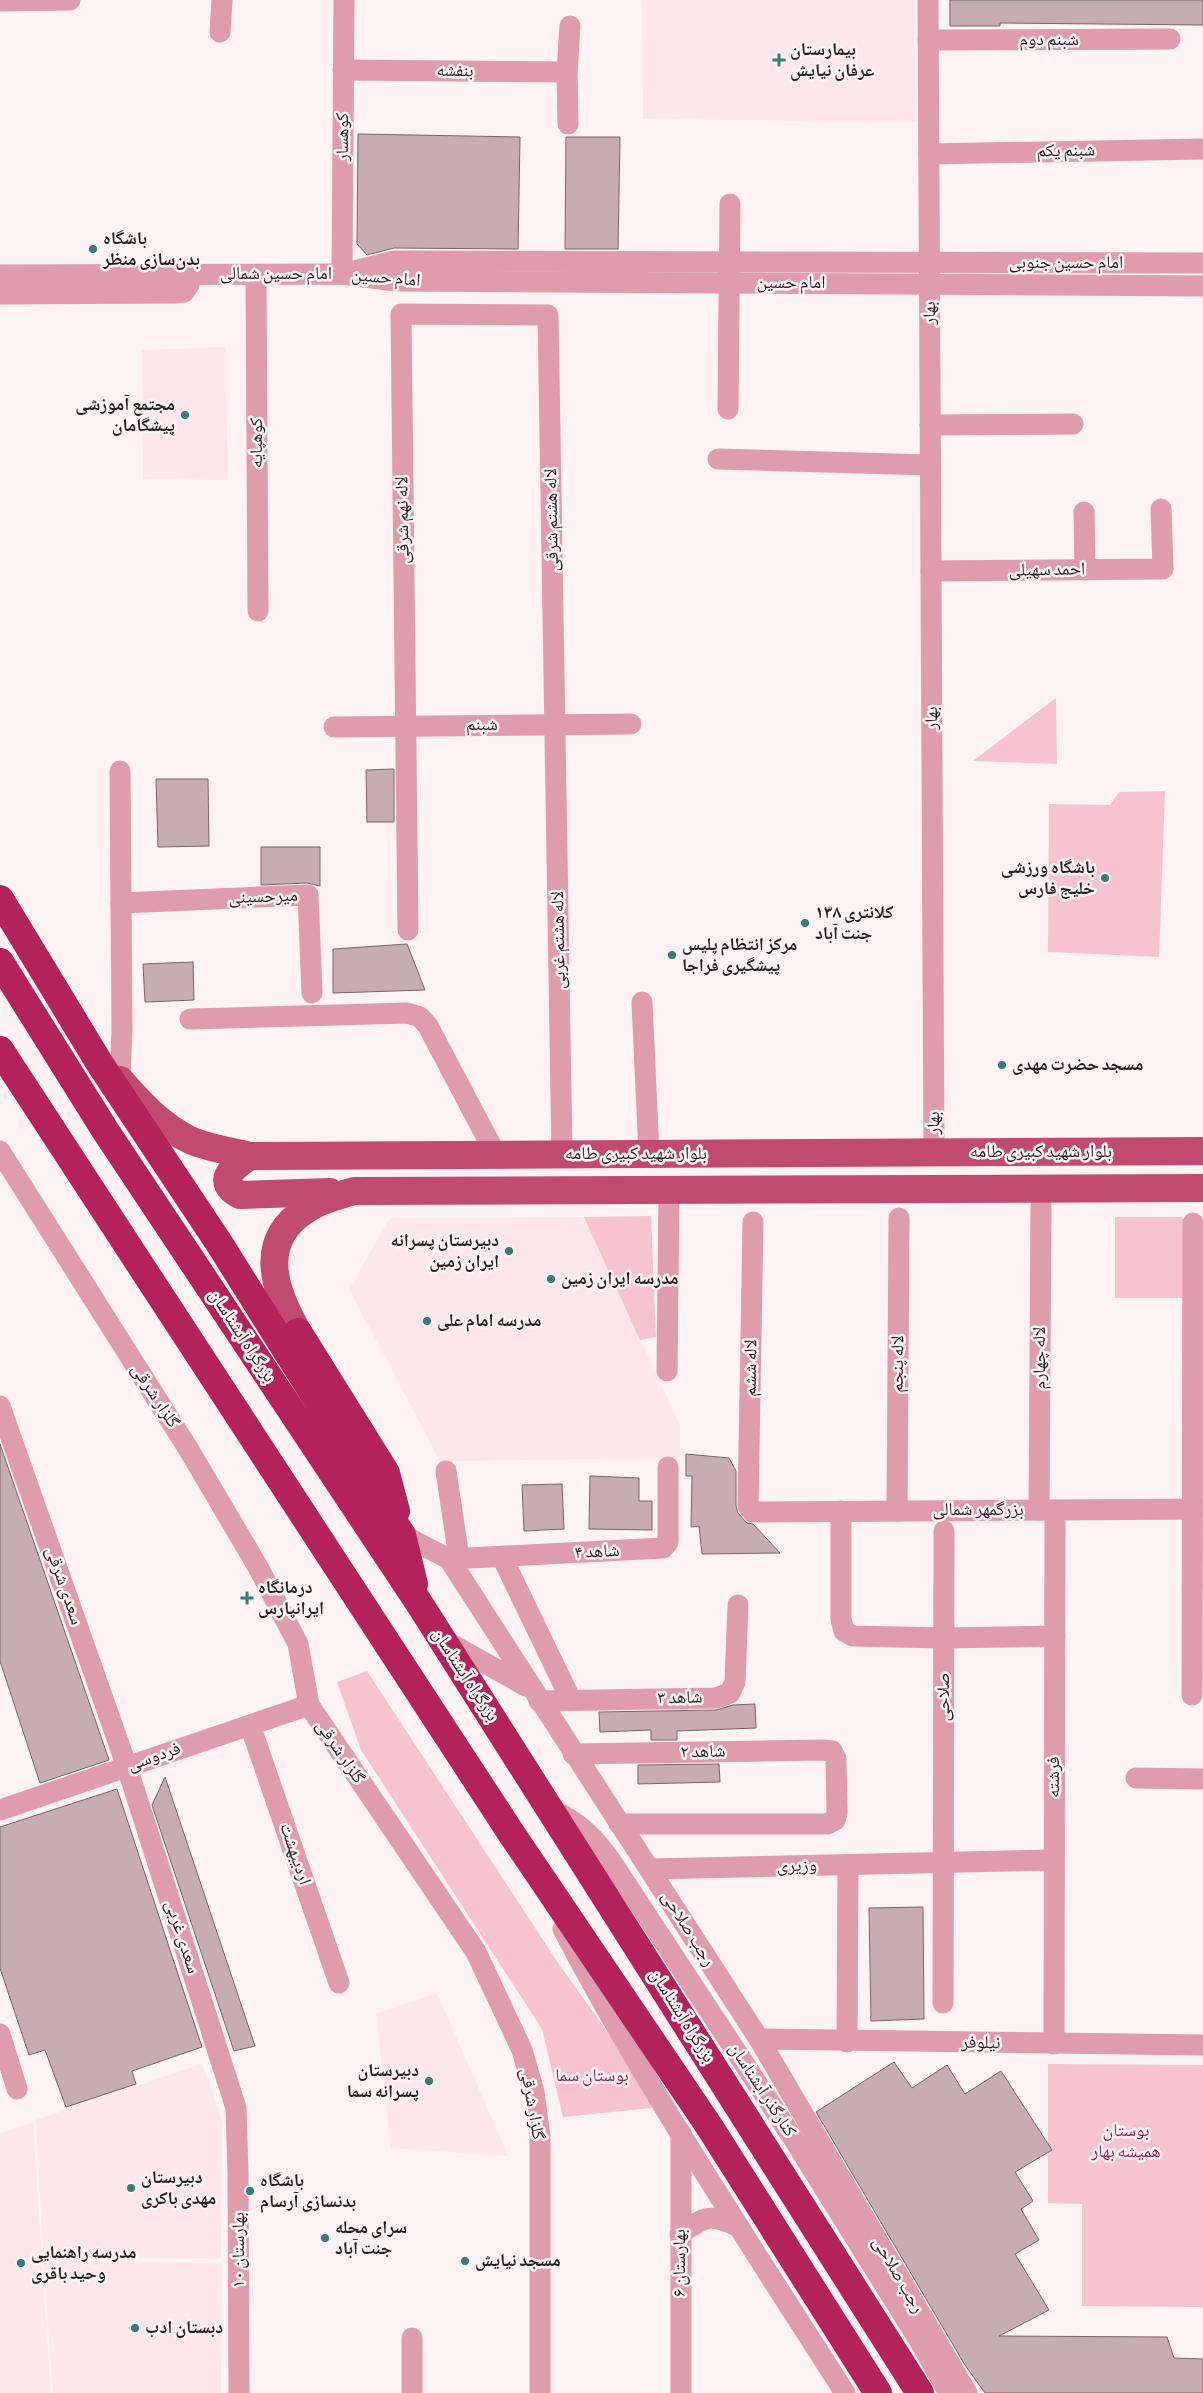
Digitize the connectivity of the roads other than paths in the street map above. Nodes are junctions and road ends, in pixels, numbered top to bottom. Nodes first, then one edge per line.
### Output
1 (70, 0) edge
2 (222, 0) edge
3 (344, 0) edge
4 (928, 0) edge
5 (0, 1) edge
6 (570, 26) dead end
7 (220, 32) dead end
8 (1170, 39) dead end
9 (928, 40) junction
10 (343, 70) junction
11 (567, 72) junction
12 (568, 124) dead end
13 (1202, 149) edge
14 (929, 154) junction
15 (730, 204) dead end
16 (730, 262) junction
17 (929, 262) junction
18 (1203, 263) edge
19 (256, 274) junction
20 (342, 274) junction
21 (182, 275) junction
22 (0, 276) edge
23 (731, 283) junction
24 (929, 284) junction
25 (1203, 286) edge
26 (0, 294) edge
27 (401, 314) joint
28 (728, 409) dead end
29 (1073, 424) dead end
30 (930, 425) junction
31 (718, 459) dead end
32 (930, 464) junction
33 (1161, 508) dead end
34 (1084, 512) dead end
35 (1085, 570) junction
36 (931, 571) junction
37 (258, 611) dead end
38 (631, 724) dead end
39 (556, 725) junction
40 (334, 726) dead end
41 (406, 726) junction
42 (120, 771) dead end
43 (0, 899) edge
44 (122, 903) junction
45 (408, 930) dead end
46 (0, 962) edge
47 (312, 993) dead end
48 (642, 1002) dead end
49 (190, 1019) dead end
50 (0, 1050) edge
51 (110, 1072) junction
52 (0, 1151) edge
53 (1203, 1151) edge
54 (934, 1153) junction
55 (649, 1154) junction
56 (496, 1155) junction
57 (562, 1155) junction
58 (250, 1156) junction
59 (1203, 1188) edge
60 (669, 1190) junction
61 (354, 1191) junction
62 (1041, 1206) dead end
63 (899, 1218) dead end
64 (753, 1222) dead end
65 (1193, 1223) dead end
66 (298, 1332) joint
67 (666, 1371) dead end
68 (0, 1406) edge
69 (668, 1467) dead end
70 (446, 1471) dead end
71 (1198, 1509) edge
72 (1047, 1510) junction
73 (841, 1511) junction
74 (897, 1511) junction
75 (358, 1512) junction
76 (753, 1512) joint
77 (944, 1531) dead end
78 (402, 1535) junction
79 (502, 1557) junction
80 (454, 1559) junction
81 (419, 1603) junction
82 (738, 1605) dead end
83 (1055, 1636) junction
84 (944, 1638) junction
85 (442, 1640) junction
86 (535, 1695) junction
87 (1192, 1695) dead end
88 (571, 1700) junction
89 (309, 1705) junction
90 (250, 1725) junction
91 (574, 1754) junction
92 (127, 1767) junction
93 (1136, 1778) dead end
94 (1203, 1779) edge
95 (550, 1808) junction
96 (0, 1810) edge
97 (619, 1824) junction
98 (514, 1836) junction
99 (1053, 1860) junction
100 (944, 1862) junction
101 (848, 1865) junction
102 (650, 1869) junction
103 (340, 1983) dead end
104 (943, 2003) dead end
105 (0, 2034) edge
106 (759, 2039) junction
107 (847, 2042) junction
108 (1054, 2044) junction
109 (1203, 2045) edge
110 (17, 2089) dead end
111 (236, 2108) joint
112 (681, 2134) junction
113 (739, 2227) junction
114 (680, 2234) junction
115 (412, 2338) dead end
116 (239, 2393) edge
117 (412, 2393) edge
118 (540, 2393) edge
119 (680, 2393) edge
120 (846, 2393) edge
121 (878, 2393) edge
122 (920, 2393) edge
123 (949, 2393) edge
124 (967, 2393) edge

1 - 5 street
2 - 7 street
3 - 10 street, کوهسار
4 - 9 street
6 - 11 street
8 - 9 street, شبنم دوم
9 - 14 street
10 - 11 street, بنفشه
10 - 20 street, کوهسار
11 - 12 street
13 - 14 street, شبنم یکم
14 - 17 street
15 - 16 street
16 - 17 street, امام حسین
16 - 20 street, امام حسین
16 - 23 street
17 - 18 street, امام حسین جنوبی
17 - 24 street, بهار
19 - 20 street, امام حسین شمالی
19 - 21 street, امام حسین شمالی
19 - 37 street, کوهپایه
20 - 23 street, امام حسین
21 - 22 street, امام حسین شمالی
21 - 26 street
23 - 24 street, امام حسین
23 - 28 street
24 - 25 street, امام حسین جنوبی
24 - 30 street, بهار
27 - 39 street, لاله هشتم شرقی
27 - 41 street, لاله نهم شرقی
29 - 30 street
30 - 32 street, بهار
31 - 32 street
32 - 36 street, بهار
33 - 35 street, احمد سهیلی
34 - 35 street
35 - 36 street, احمد سهیلی
36 - 54 street, بهار
38 - 39 street, شبنم
39 - 41 street, شبنم
39 - 57 street, لاله هشتم غربی
40 - 41 street, شبنم
41 - 45 street, لاله نهم شرقی
42 - 44 street
43 - 51 highway
44 - 47 street, میرحسینی
44 - 51 street
46 - 75 highway, بزرگراه آبشناسان
48 - 55 street
49 - 56 street
50 - 98 highway
51 - 58 main road, بلوار شهید کبیری طامه
51 - 78 highway
52 - 89 street, گلزار شرقی
53 - 54 main road, بلوار شهید کبیری طامه
54 - 55 main road, بلوار شهید کبیری طامه
55 - 57 main road, بلوار شهید کبیری طامه
56 - 57 main road, بلوار شهید کبیری طامه
56 - 58 main road, بلوار شهید کبیری طامه
58 - 61 main road
59 - 60 main road, بلوار شهید کبیری طامه
60 - 61 main road, بلوار شهید کبیری طامه
60 - 67 street
61 - 66 main road, بلوار شهید کبیری طامه
62 - 72 street, لاله چهارم
63 - 74 street, لاله پنجم
64 - 76 street, لاله ششم
65 - 71 street
66 - 78 highway
68 - 92 street, سعدی شرقی
69 - 79 street, شاهد ۴
70 - 80 street
71 - 72 street, بزرگمهر شمالی
71 - 87 street
72 - 74 street, بزرگمهر شمالی
72 - 83 street, فرشته
73 - 74 street, بزرگمهر شمالی
73 - 76 street, بزرگمهر شمالی
73 - 84 street
75 - 78 street
75 - 81 highway, بزرگراه آبشناسان
77 - 84 street, صلاحی
78 - 80 street
78 - 81 highway
79 - 80 street, شاهد ۴
79 - 88 street
80 - 86 street, رجب صلاحی
81 - 85 highway, بزرگراه آبشناسان
82 - 88 street, شاهد ۳
83 - 84 street
83 - 99 street, فرشته
84 - 100 street, صلاحی
85 - 86 street
85 - 95 highway, بزرگراه آبشناسان
86 - 88 street, شاهد ۳
86 - 91 street, رجب صلاحی
89 - 90 street, فردوسی
89 - 118 street, گلزار شرقی
90 - 92 street, فردوسی
90 - 103 street, اردیبهشت
91 - 97 street, رجب صلاحی
91 - 97 street, شاهد ۲
92 - 96 street, فردوسی
92 - 111 street, سعدی غربی
93 - 94 street
95 - 122 highway, بزرگراه آبشناسان
95 - 123 street, کنارگذر آبشناسان
97 - 102 street, رجب صلاحی
98 - 112 street
98 - 121 highway
99 - 100 street, وزیری
99 - 108 street, فرشته
100 - 101 street, وزیری
100 - 104 street, صلاحی
101 - 102 street, وزیری
101 - 107 street
102 - 106 street, رجب صلاحی
105 - 110 street
106 - 107 street, نیلوفر
106 - 124 street, رجب صلاحی
107 - 108 street, نیلوفر
108 - 109 street, نیلوفر
111 - 116 street, بهارستان ۱۰
112 - 113 street
112 - 114 street, بهارستان ۶
113 - 114 street
113 - 120 street
114 - 119 street, بهارستان ۶
115 - 117 street

